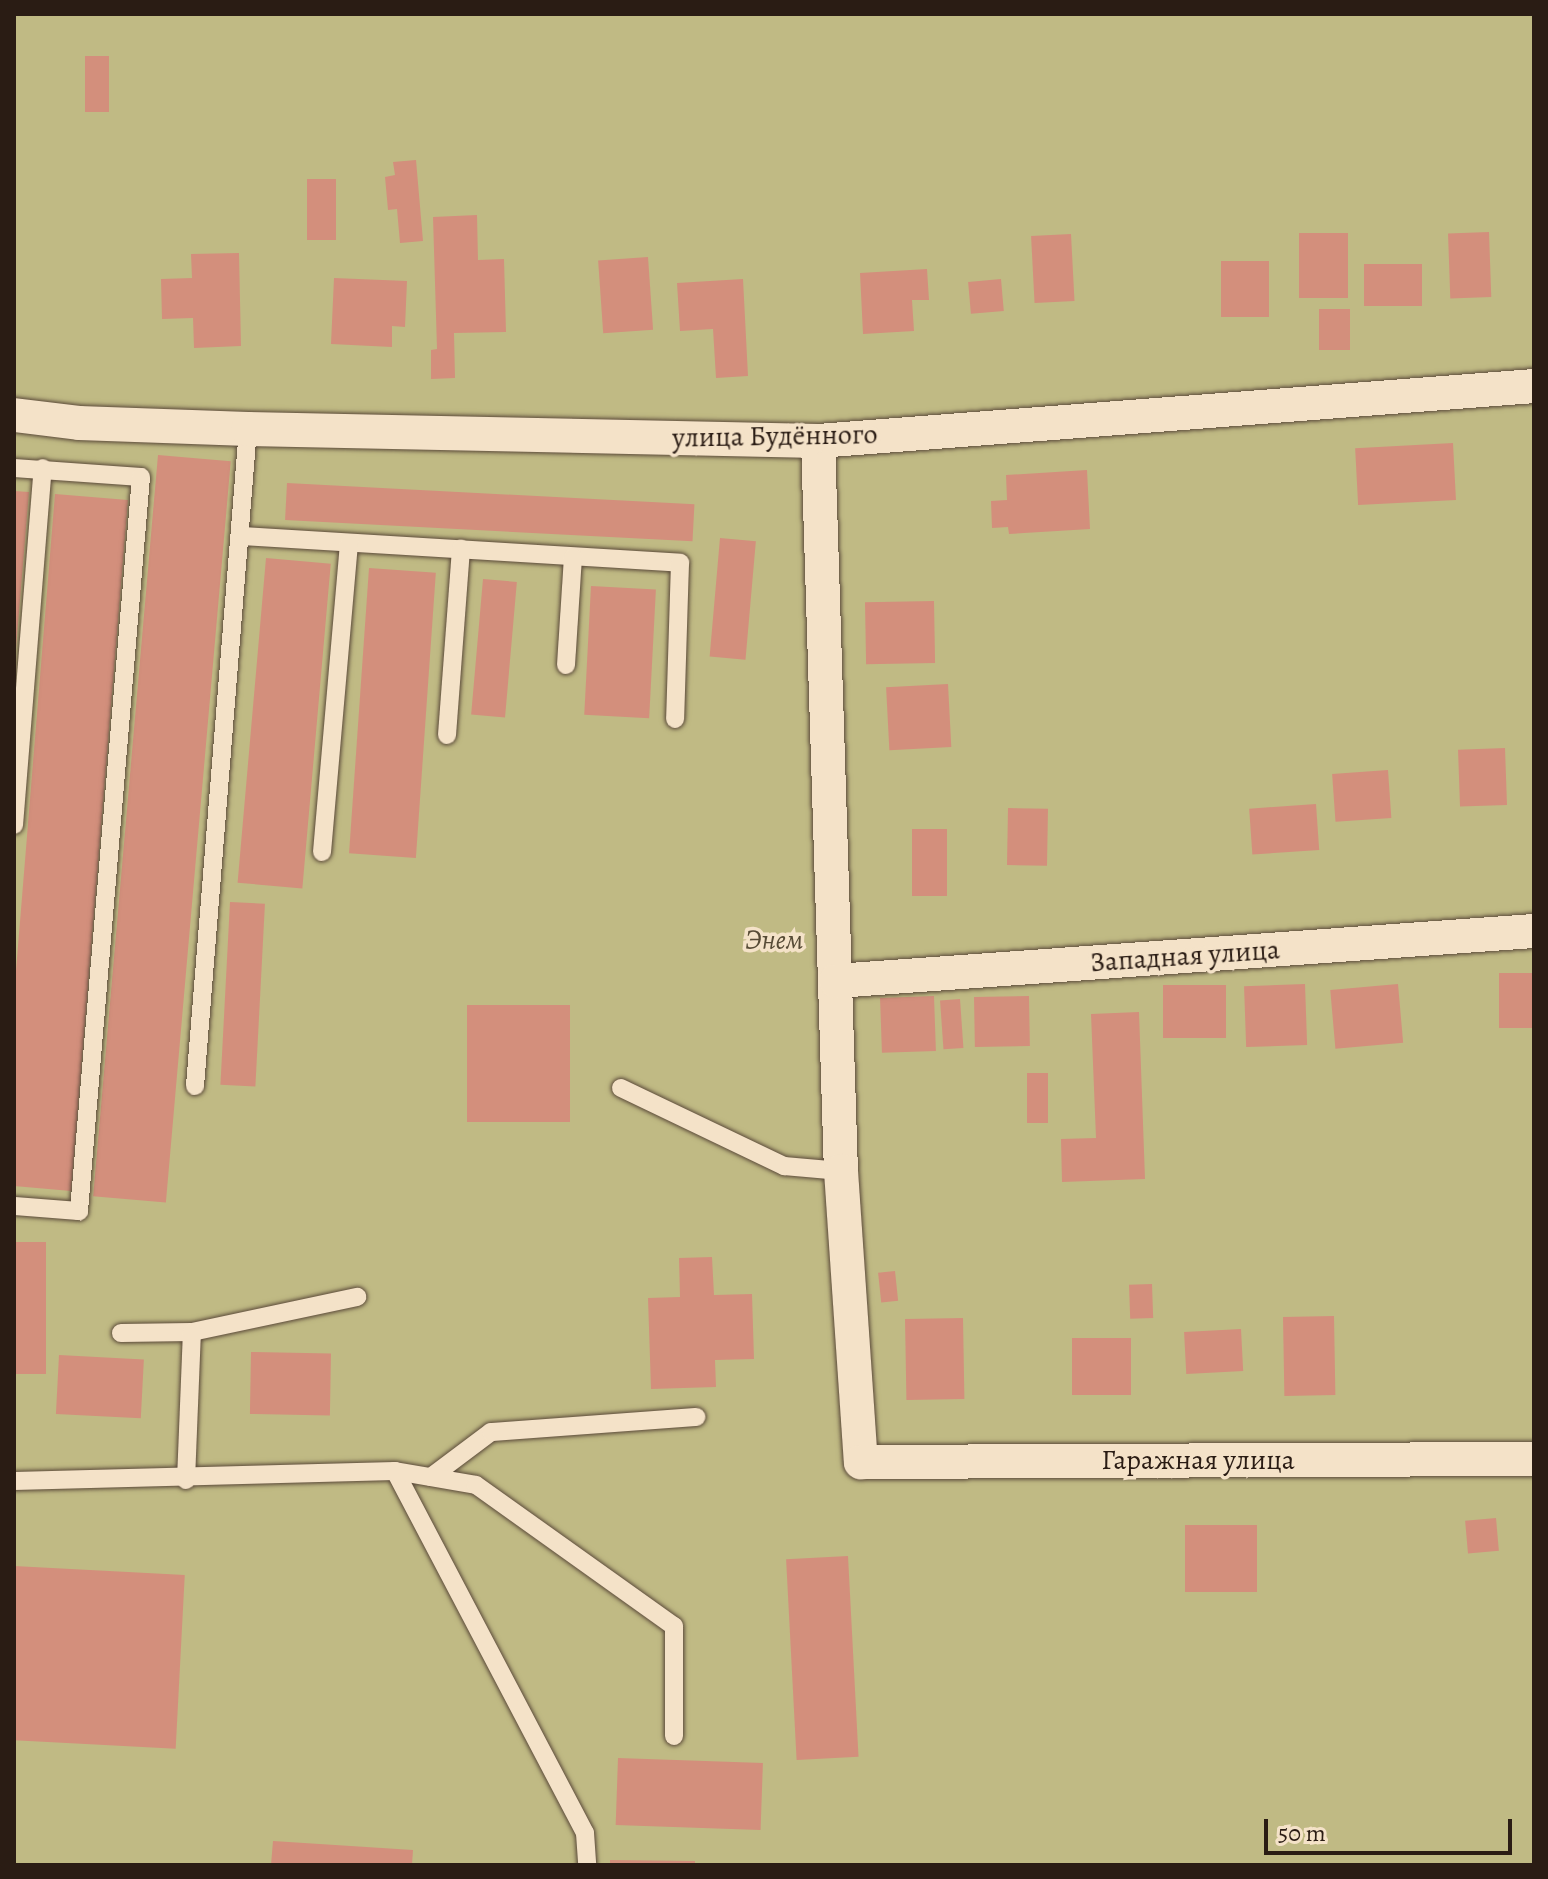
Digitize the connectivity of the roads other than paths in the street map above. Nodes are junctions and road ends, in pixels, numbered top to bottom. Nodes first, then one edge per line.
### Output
1 (1534, 386) edge
2 (14, 415) edge
3 (248, 429) junction
4 (818, 441) junction
5 (14, 447) edge
6 (16, 468) edge
7 (43, 468) junction
8 (243, 536) junction
9 (349, 543) junction
10 (461, 549) junction
11 (573, 557) junction
12 (566, 665) dead end
13 (675, 719) dead end
14 (447, 735) dead end
15 (14, 825) edge
16 (322, 852) dead end
17 (1534, 931) edge
18 (836, 981) junction
19 (195, 1086) dead end
20 (621, 1088) dead end
21 (841, 1171) junction
22 (14, 1206) edge
23 (357, 1297) dead end
24 (192, 1332) junction
25 (121, 1333) dead end
26 (696, 1417) dead end
27 (1534, 1459) edge
28 (395, 1471) junction
29 (431, 1477) junction
30 (186, 1480) junction
31 (14, 1481) edge
32 (674, 1736) dead end
33 (587, 1865) edge

1 - 4 street, улица Будённого
2 - 3 street, улица Будённого
3 - 4 street, улица Будённого
3 - 8 lane
4 - 18 street
5 - 6 lane
6 - 7 lane
7 - 15 lane
7 - 22 lane
8 - 9 lane
8 - 19 lane
9 - 10 lane
9 - 16 lane
10 - 11 lane
10 - 14 lane
11 - 12 lane
11 - 13 lane
17 - 18 street, Западная улица
18 - 21 street
20 - 21 lane
21 - 27 street, Гаражная улица
23 - 24 lane
24 - 25 lane
24 - 30 lane
26 - 29 lane
28 - 29 lane
28 - 30 lane
28 - 33 lane
29 - 32 lane
30 - 31 lane

